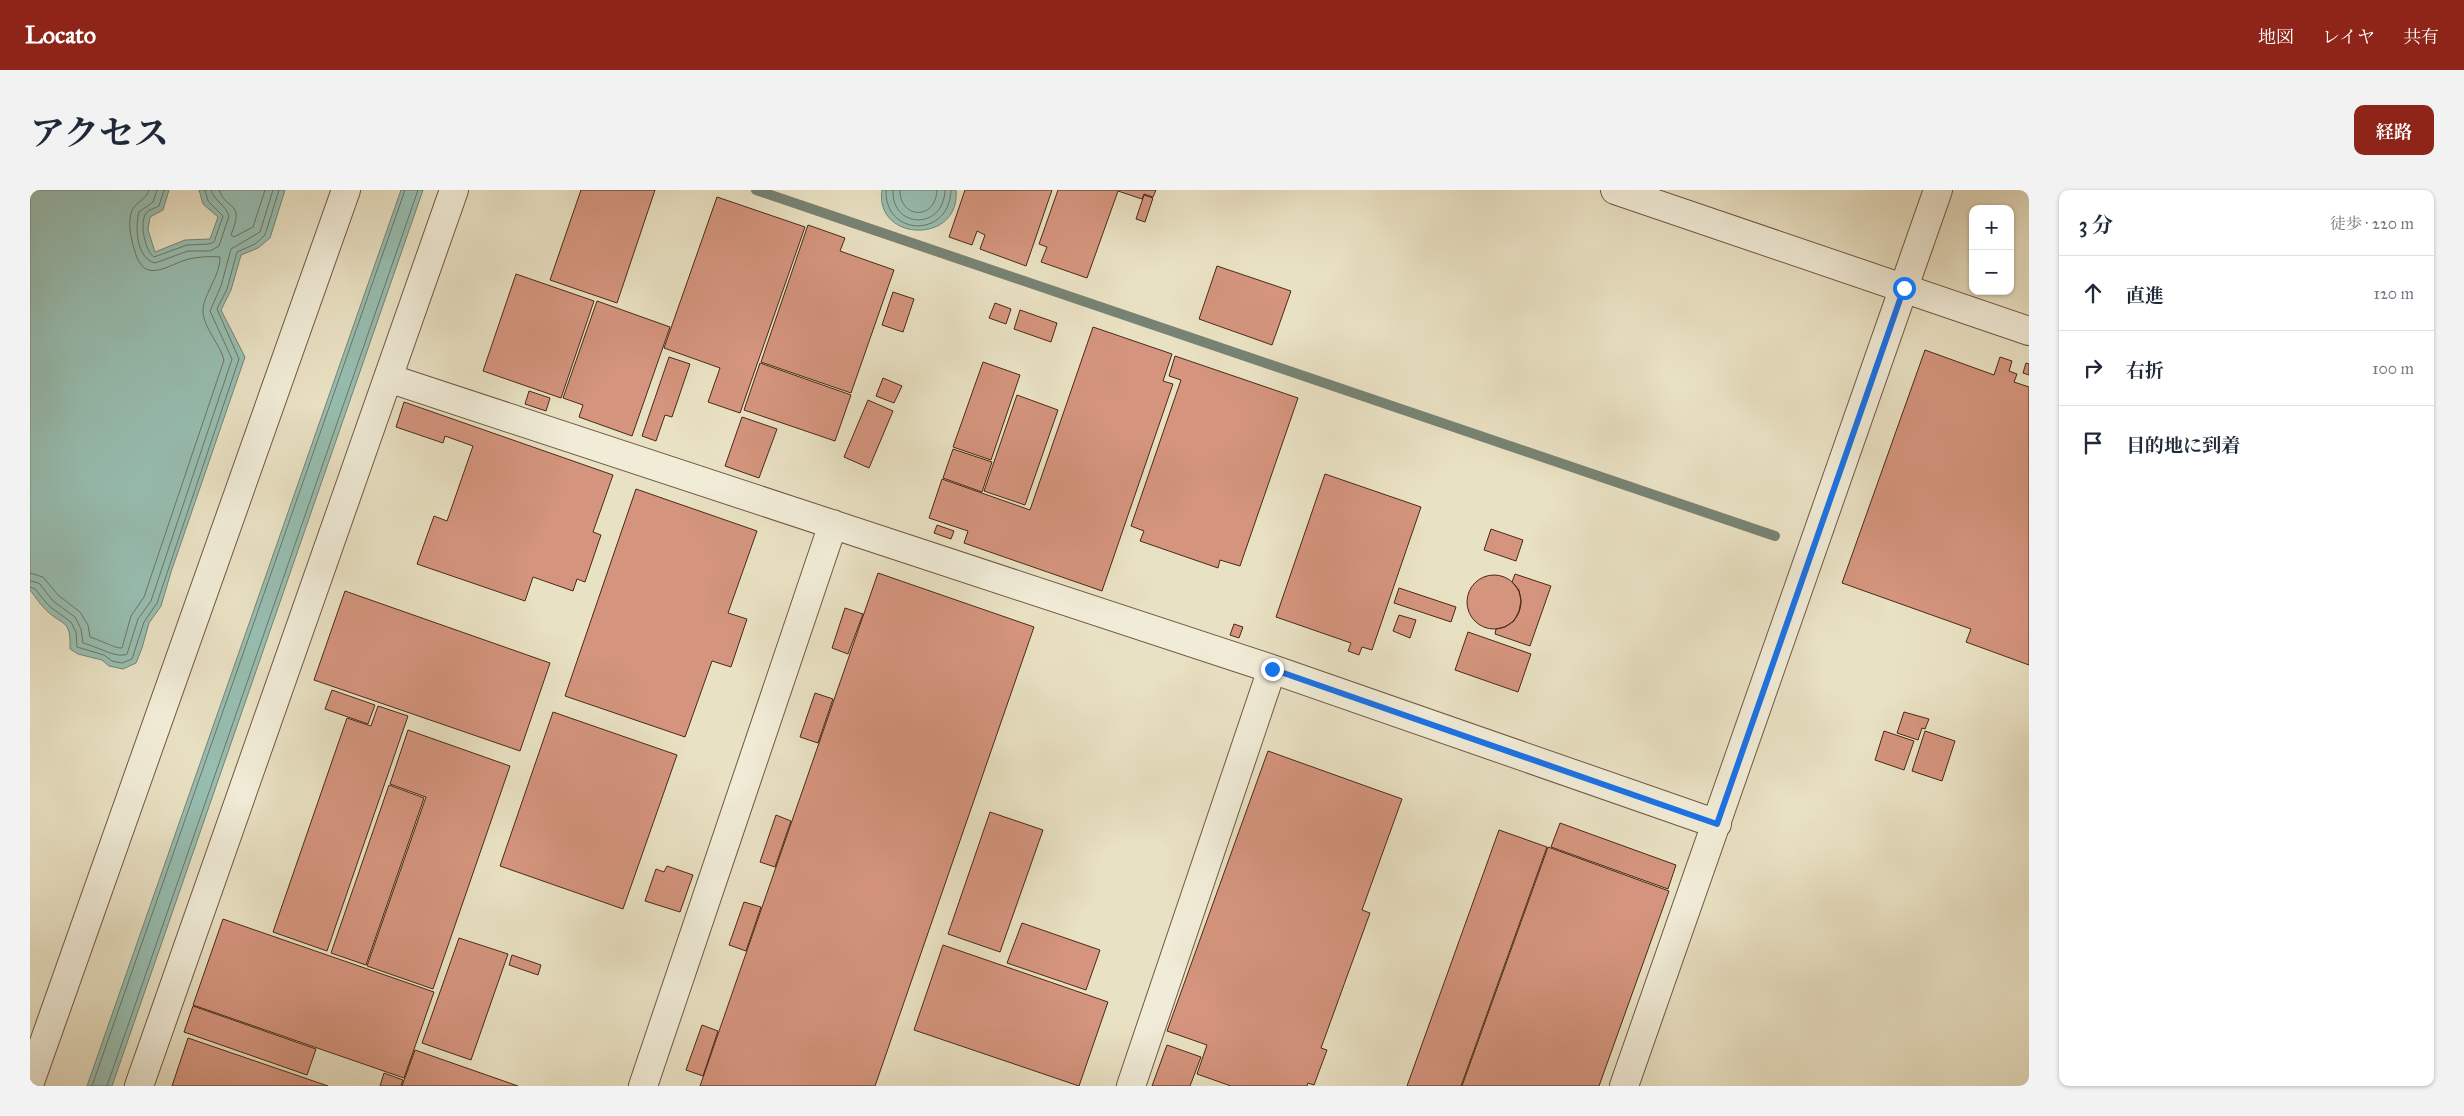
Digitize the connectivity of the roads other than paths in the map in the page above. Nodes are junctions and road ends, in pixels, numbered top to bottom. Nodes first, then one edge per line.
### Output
1 (346, 190) edge
2 (454, 190) edge
3 (1614, 190) edge
4 (1938, 190) edge
5 (1904, 288) junction
6 (2029, 331) edge
7 (388, 378) junction
8 (833, 524) junction
9 (1272, 669) junction
10 (1717, 824) junction
11 (30, 1082) edge
12 (139, 1086) edge
13 (643, 1086) edge
14 (1131, 1086) edge
15 (1624, 1086) edge

1 - 11 street
2 - 7 street
3 - 5 street
4 - 5 street
5 - 6 street
5 - 10 street
7 - 8 street
7 - 12 street
8 - 9 street
8 - 13 street
9 - 10 street
9 - 14 street
10 - 15 street

